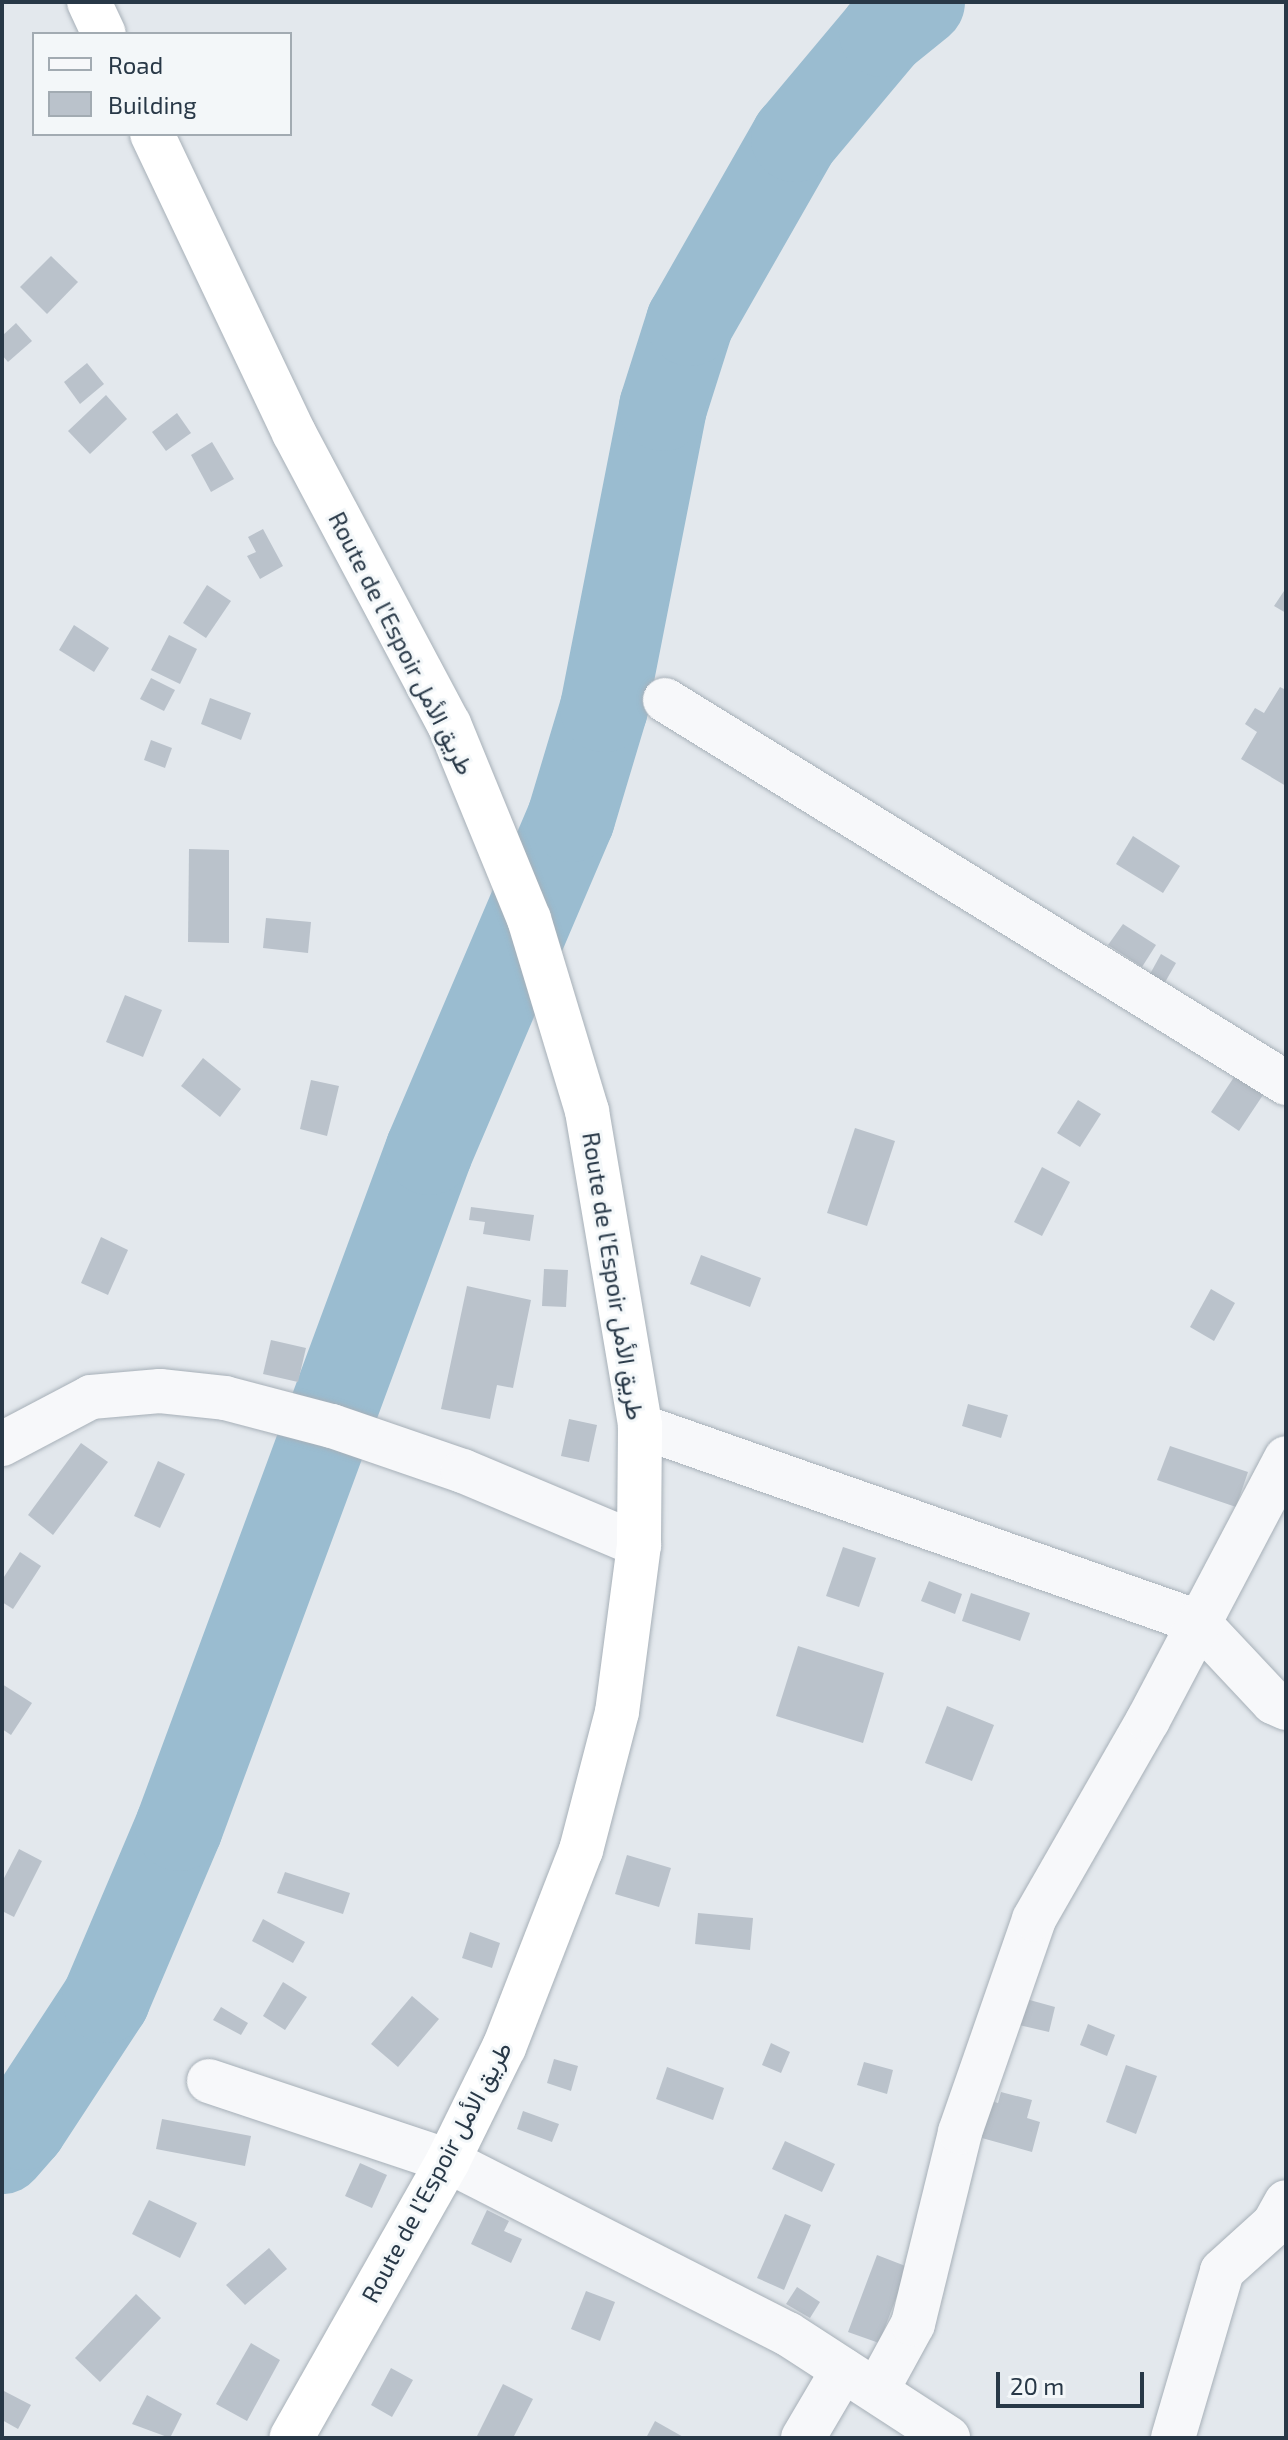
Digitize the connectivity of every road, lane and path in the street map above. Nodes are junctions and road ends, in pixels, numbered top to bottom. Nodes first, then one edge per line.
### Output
1 (89, 2) edge
2 (103, 32) edge
3 (153, 136) edge
4 (665, 700) dead end
5 (1286, 1083) edge
6 (640, 1426) junction
7 (2, 1444) edge
8 (1286, 1458) edge
9 (639, 1545) junction
10 (1198, 1622) junction
11 (1286, 1708) edge
12 (209, 2081) dead end
13 (448, 2161) junction
14 (1286, 2202) edge
15 (860, 2380) junction
16 (291, 2438) edge
17 (803, 2438) edge
18 (948, 2438) edge
19 (1173, 2438) edge

1 - 2 highway
3 - 6 highway, Route de l’Espoir طريق الأمل
4 - 5 street
6 - 9 highway, Route de l’Espoir طريق الأمل
6 - 10 street
7 - 9 street
8 - 10 street
9 - 13 highway, Route de l’Espoir طريق الأمل
10 - 11 street
10 - 15 street
12 - 13 street
13 - 15 street
13 - 16 highway, Route de l’Espoir طريق الأمل
14 - 19 street
15 - 17 street
15 - 18 street

